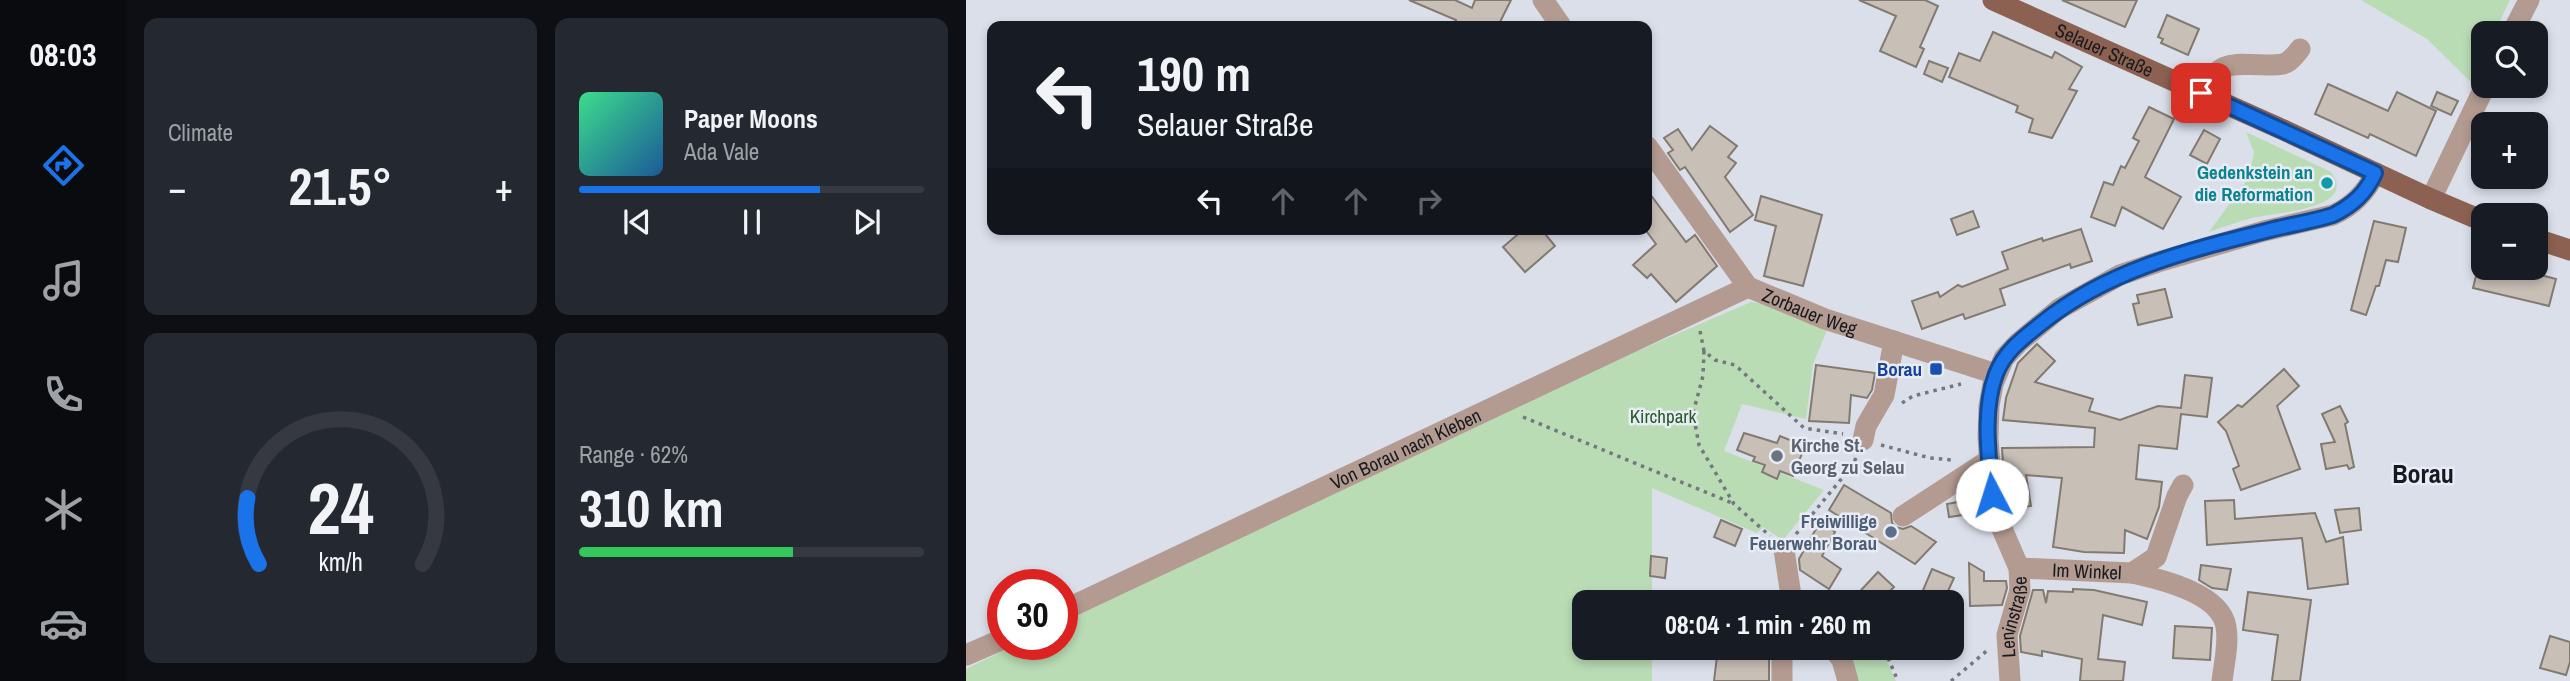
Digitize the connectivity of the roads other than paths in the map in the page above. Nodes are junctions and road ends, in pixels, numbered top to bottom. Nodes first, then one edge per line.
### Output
1 (1543, 0) edge
2 (1993, 0) edge
3 (2529, 0) edge
4 (1558, 21) edge
5 (2518, 21) edge
6 (2300, 49) dead end
7 (2201, 93) junction
8 (2480, 98) edge
9 (1652, 153) edge
10 (2375, 173) junction
11 (2431, 200) junction
12 (2471, 216) edge
13 (2548, 243) edge
14 (2570, 250) edge
15 (1748, 287) junction
16 (1894, 341) junction
17 (1997, 374) junction
18 (1863, 440) road end
19 (1989, 460) junction
20 (2183, 485) dead end
21 (1903, 516) dead end
22 (1784, 550) road end
23 (2019, 568) junction
24 (2132, 573) junction
25 (1790, 590) edge
26 (1078, 603) edge
27 (987, 646) edge
28 (966, 655) edge
29 (1782, 660) edge
30 (1842, 660) edge
31 (1782, 681) edge
32 (1848, 681) edge
33 (2010, 681) edge
34 (2222, 681) edge

1 - 4 street
2 - 7 main road, Selauer Straße
3 - 5 street
6 - 7 street
7 - 10 main road, Selauer Straße
8 - 11 street
9 - 15 street, Zorbauer Weg
10 - 11 main road, Selauer Straße
10 - 17 street, Leninstraße
11 - 12 main road, Selauer Straße
13 - 14 main road
15 - 16 street, Zorbauer Weg
15 - 26 street, Von Borau nach Kleben
16 - 17 street, Zorbauer Weg
16 - 18 street
17 - 19 street, Leninstraße
19 - 21 street
19 - 23 street, Leninstraße
20 - 24 street, Im Winkel
22 - 25 street
23 - 24 street, Im Winkel
23 - 33 street, Leninstraße
24 - 34 street
27 - 28 street
29 - 31 street
30 - 32 street

